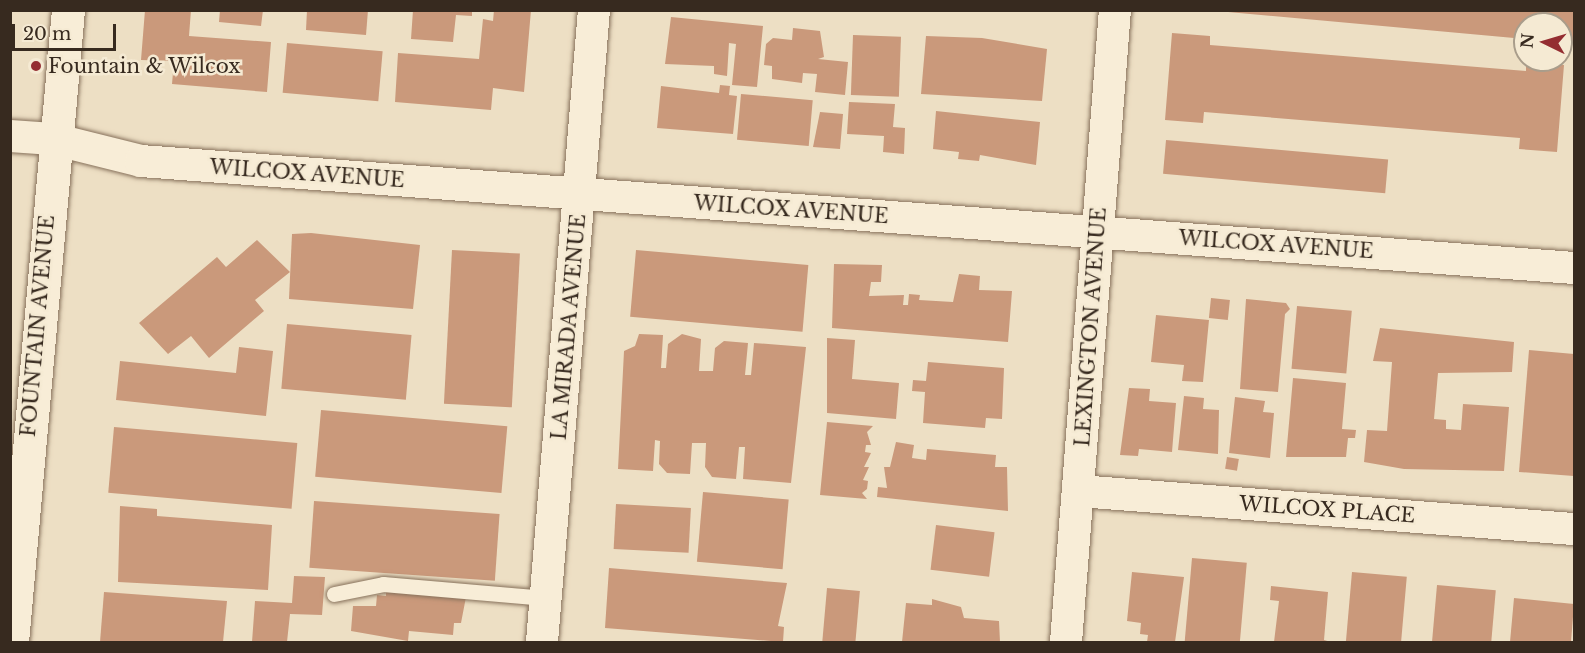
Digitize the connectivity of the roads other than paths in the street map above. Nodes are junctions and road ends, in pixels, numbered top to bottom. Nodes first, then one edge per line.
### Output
1 (68, 10) edge
2 (594, 10) edge
3 (1115, 10) edge
4 (10, 136) edge
5 (53, 139) junction
6 (580, 195) junction
7 (1098, 232) junction
8 (1575, 268) edge
9 (1079, 491) junction
10 (1575, 529) edge
11 (334, 594) dead end
12 (545, 598) junction
13 (12, 642) edge
14 (542, 642) edge
15 (1066, 642) edge

1 - 5 street, FOUNTAIN AVENUE
2 - 6 street, LA MIRADA AVENUE
3 - 7 street, LEXINGTON AVENUE
4 - 5 street, WILCOX AVENUE
5 - 6 street, WILCOX AVENUE
5 - 13 street, FOUNTAIN AVENUE
6 - 7 street, WILCOX AVENUE
6 - 12 street, LA MIRADA AVENUE
7 - 8 street, WILCOX AVENUE
7 - 9 street, LEXINGTON AVENUE
9 - 10 street, WILCOX PLACE
9 - 15 street, LEXINGTON AVENUE
11 - 12 lane
12 - 14 street, LA MIRADA AVENUE

